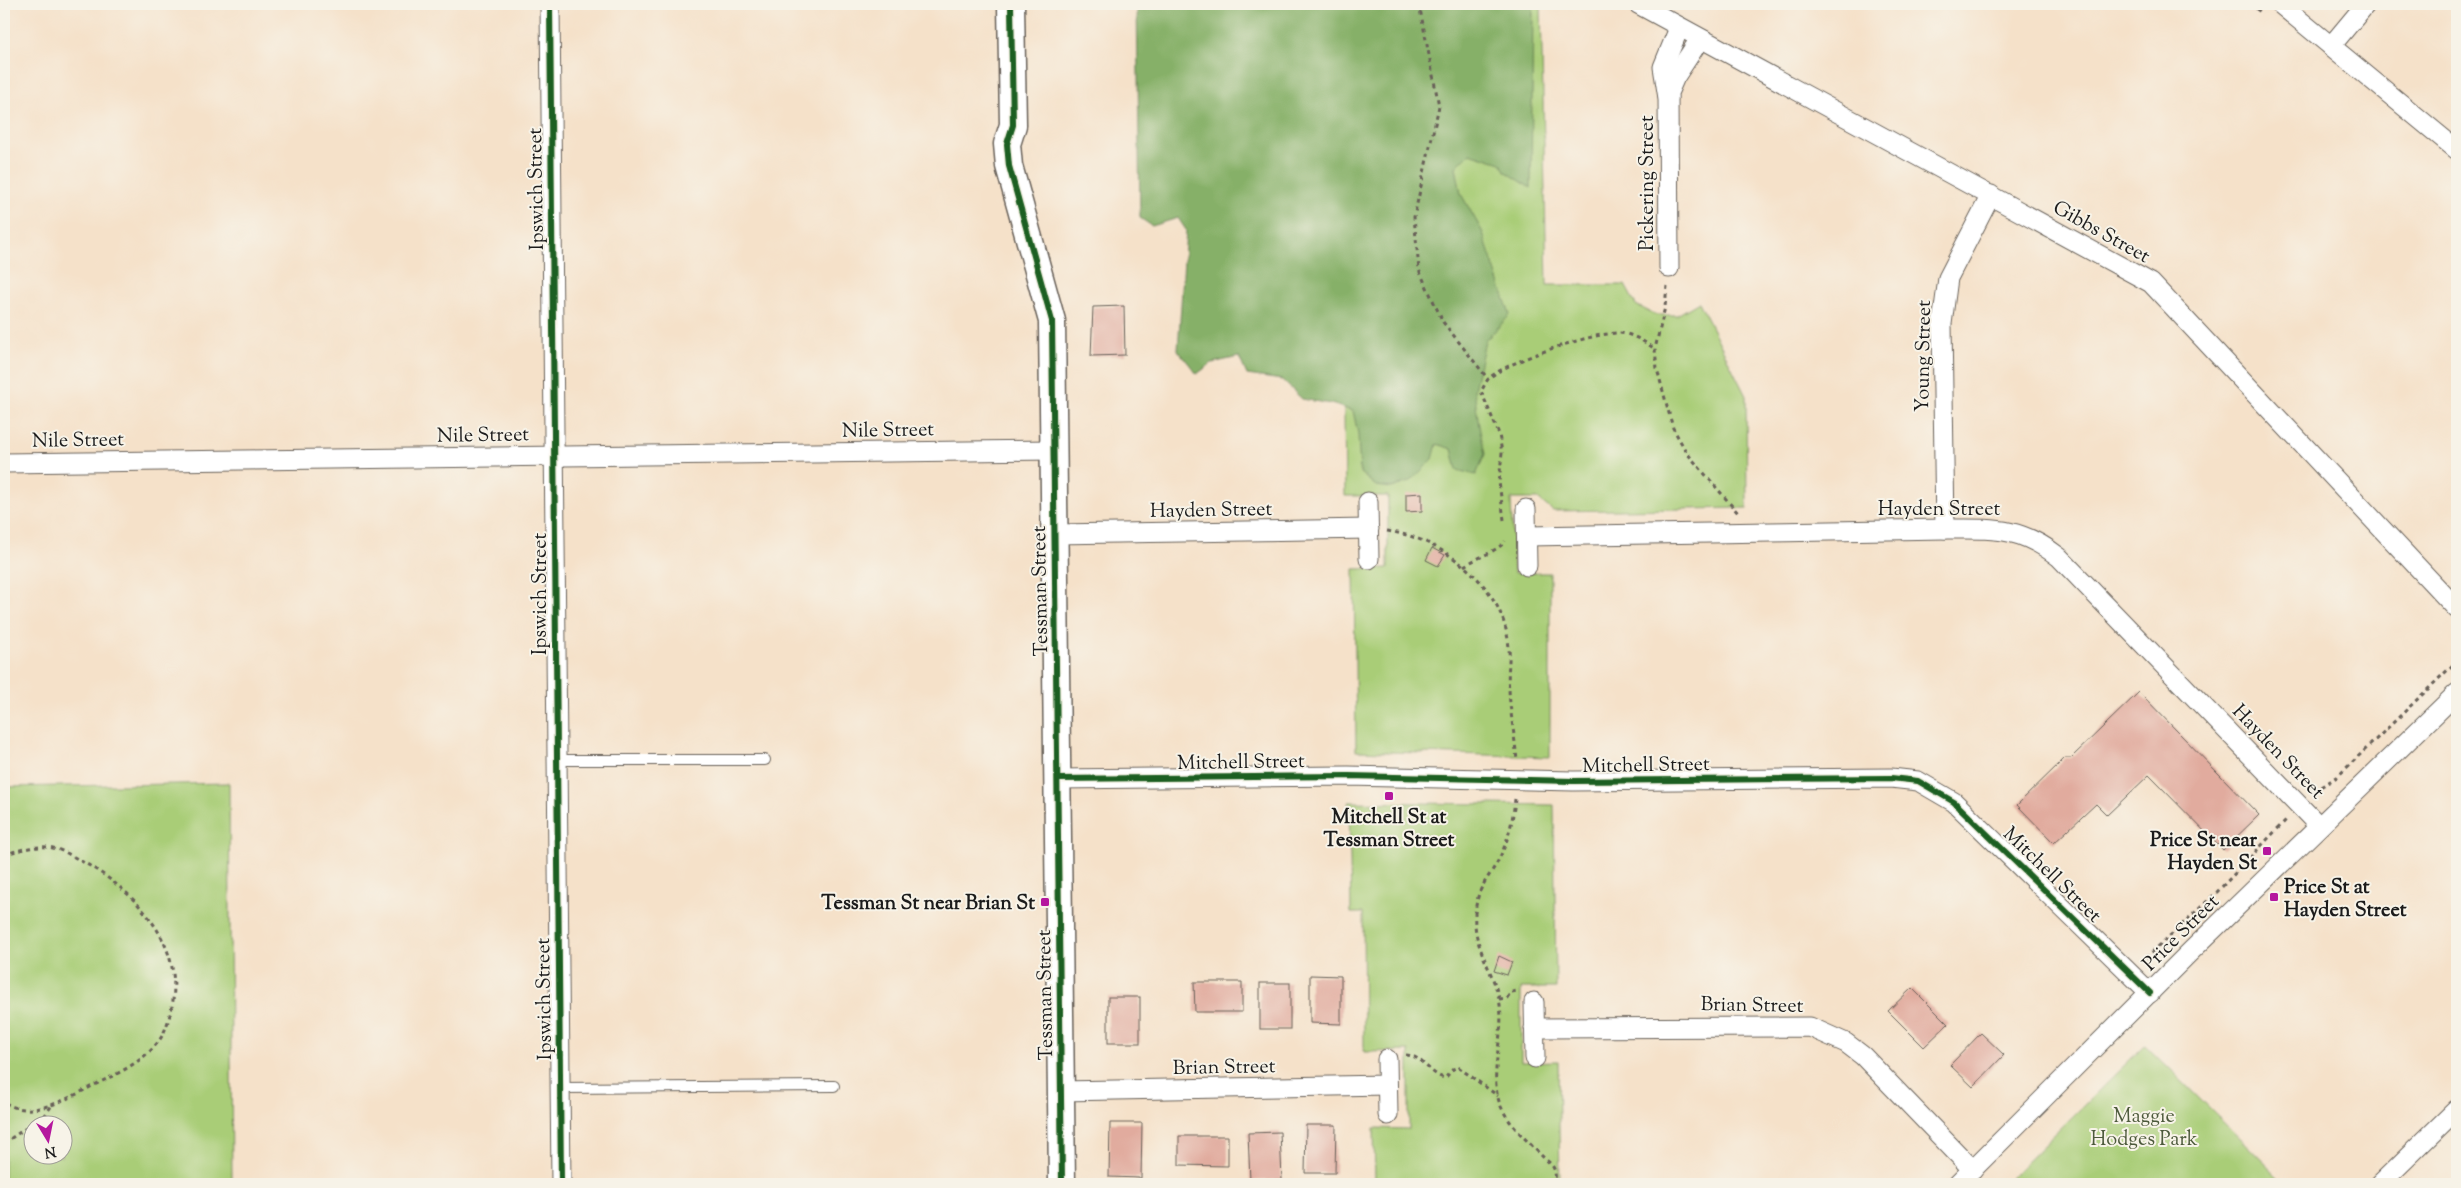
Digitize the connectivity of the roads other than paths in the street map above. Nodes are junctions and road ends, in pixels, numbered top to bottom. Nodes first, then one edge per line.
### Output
1 (550, 4) edge
2 (1011, 4) edge
3 (1638, 4) edge
4 (2280, 4) edge
5 (2366, 4) edge
6 (1663, 11) edge
7 (1679, 28) junction
8 (1700, 39) junction
9 (2331, 46) junction
10 (1668, 99) junction
11 (2457, 150) edge
12 (1991, 195) junction
13 (1669, 268) road end
14 (1053, 450) junction
15 (554, 455) junction
16 (4, 463) edge
17 (1368, 502) dead end
18 (1526, 509) dead end
19 (1369, 529) junction
20 (1945, 529) junction
21 (1055, 534) junction
22 (1527, 536) junction
23 (1369, 559) dead end
24 (1527, 566) dead end
25 (2457, 609) edge
26 (2457, 693) edge
27 (556, 760) junction
28 (765, 760) dead end
29 (1058, 779) junction
30 (2320, 826) junction
31 (2150, 993) junction
32 (1534, 1002) dead end
33 (1534, 1028) junction
34 (1535, 1058) dead end
35 (1387, 1059) road end
36 (1387, 1085) junction
37 (834, 1086) dead end
38 (560, 1088) junction
39 (1061, 1091) junction
40 (2457, 1109) edge
41 (1388, 1115) dead end
42 (1973, 1170) junction
43 (561, 1184) edge
44 (1062, 1184) edge
45 (1958, 1184) edge
46 (2380, 1184) edge

1 - 15 street, Ipswich Street
2 - 14 street, Tessman Street
3 - 6 street, Gibbs Street
4 - 9 street
5 - 9 street
6 - 7 street, Gibbs Street
7 - 8 street, Gibbs Street
7 - 10 street, Pickering Street
8 - 10 street, Pickering Street
8 - 12 street, Gibbs Street
9 - 11 street
10 - 13 street, Pickering Street
12 - 20 street, Young Street
12 - 25 street, Gibbs Street
14 - 15 street, Nile Street
14 - 21 street, Tessman Street
15 - 16 street, Nile Street
15 - 27 street, Ipswich Street
17 - 19 street
18 - 22 street
19 - 21 street, Hayden Street
19 - 23 street
20 - 22 street, Hayden Street
20 - 30 street, Hayden Street
21 - 29 street, Tessman Street
22 - 24 street
26 - 30 street, Price Street
27 - 28 lane
27 - 38 street, Ipswich Street
29 - 31 street, Mitchell Street
29 - 39 street, Tessman Street
30 - 31 street, Price Street
31 - 42 street, Price Street
32 - 33 street
33 - 34 street
33 - 42 street, Brian Street
35 - 36 street
36 - 39 street, Brian Street
36 - 41 street
37 - 38 lane
38 - 43 street, Ipswich Street
39 - 44 street, Tessman Street
40 - 46 street
42 - 45 street, Price Street

